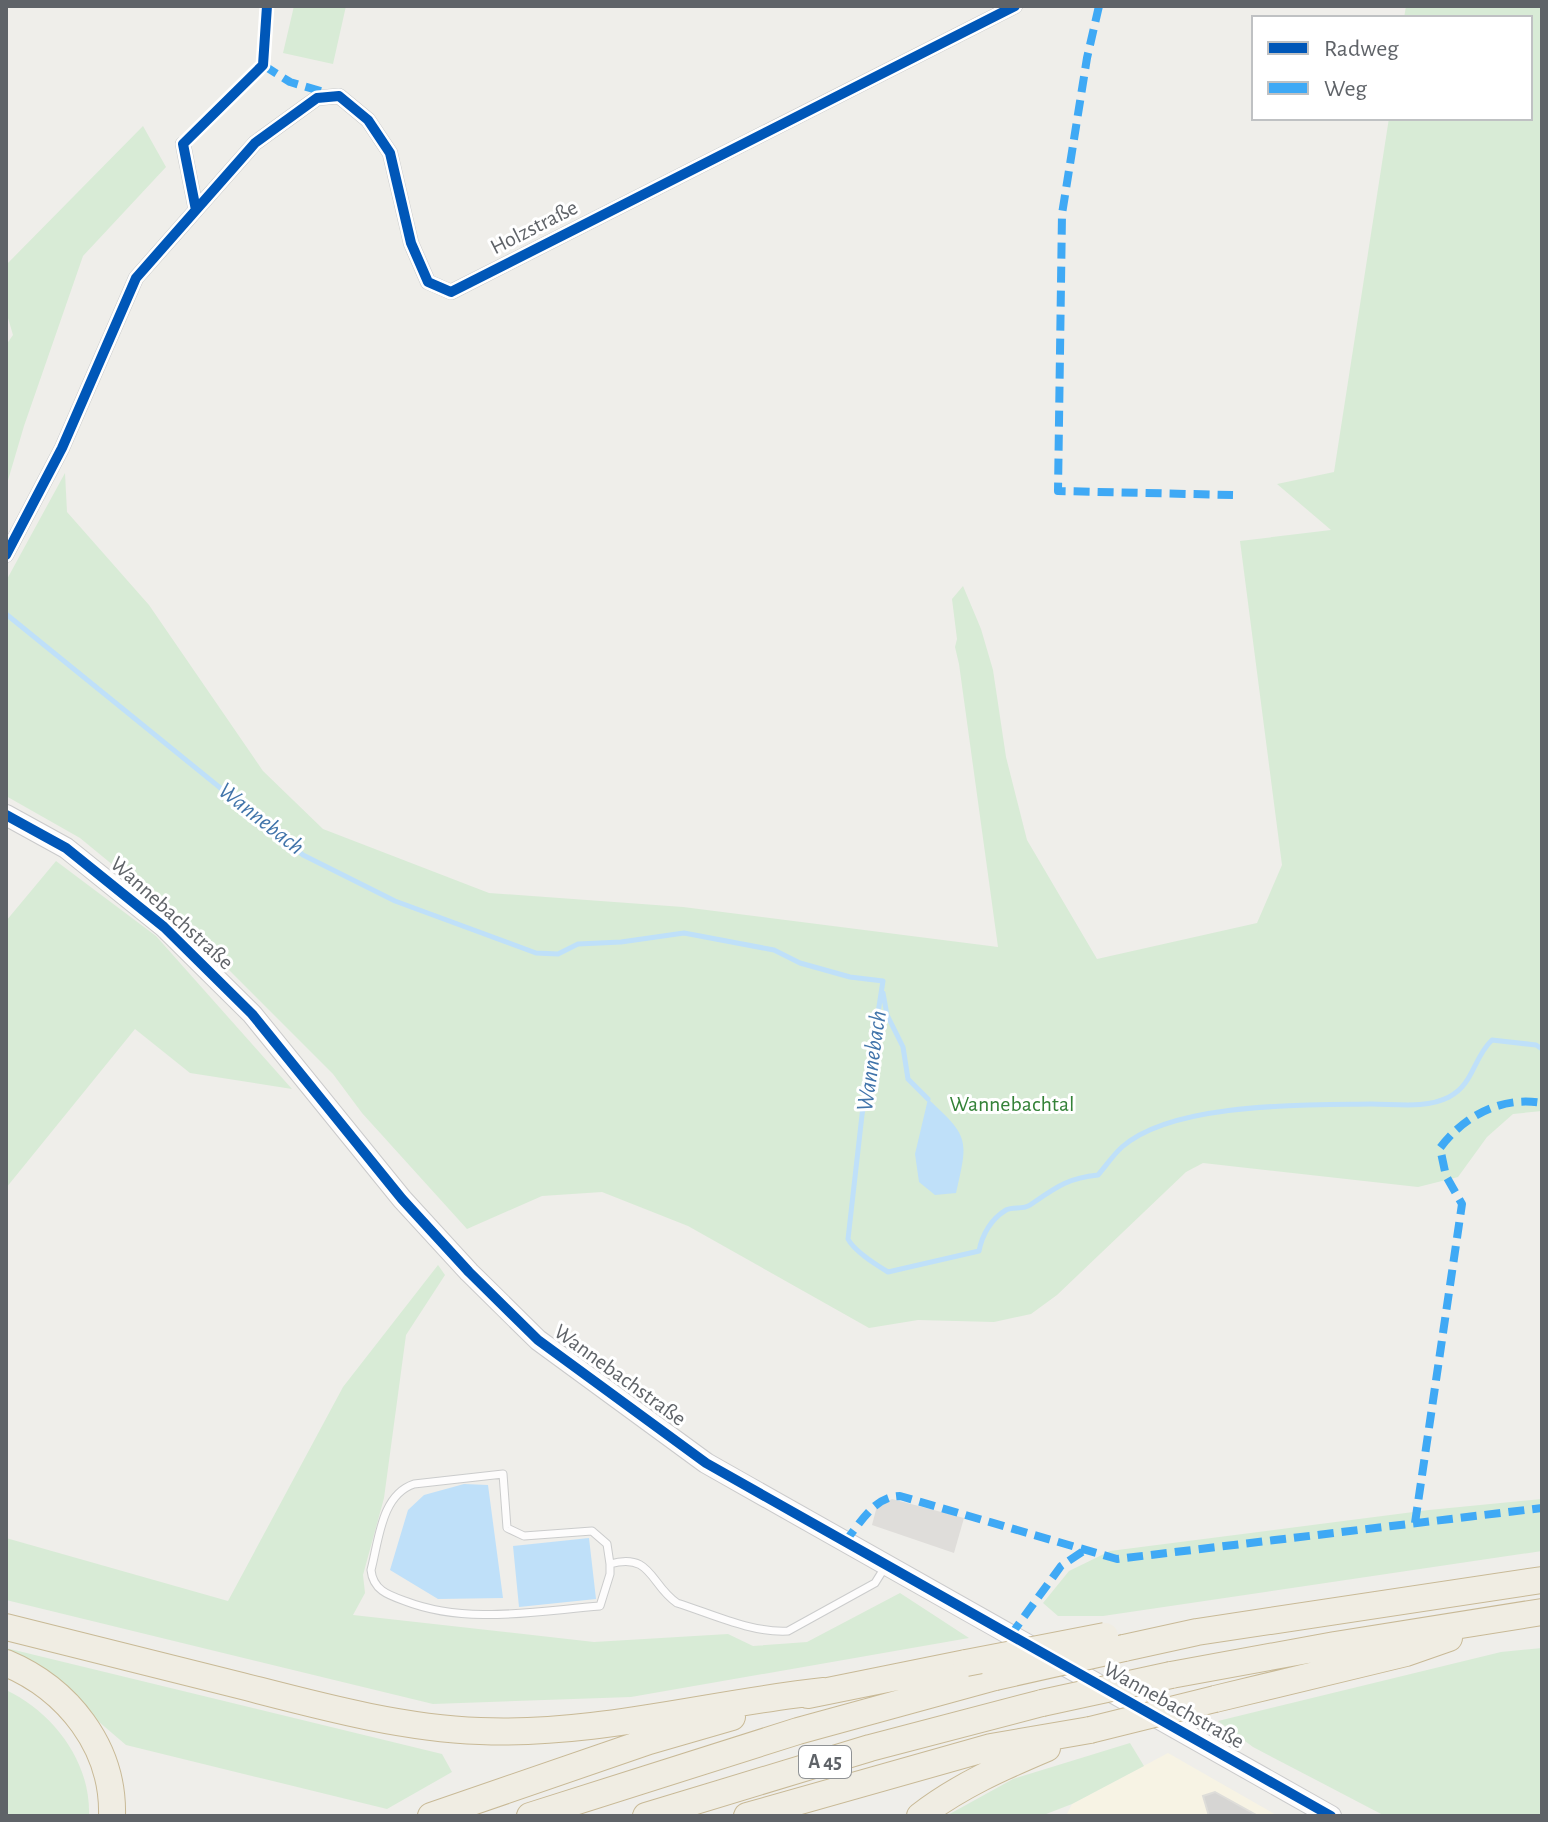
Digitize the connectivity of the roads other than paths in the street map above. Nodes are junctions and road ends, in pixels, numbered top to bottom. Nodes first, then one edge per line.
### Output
1 (1015, 6) edge
2 (183, 144) dead end
3 (196, 210) junction
4 (6, 555) edge
5 (6, 815) edge
6 (610, 1564) junction
7 (886, 1566) junction
8 (1542, 1580) edge
9 (1530, 1613) edge
10 (6, 1627) edge
11 (1115, 1642) junction
12 (6, 1663) edge
13 (824, 1691) junction
14 (1090, 1730) junction
15 (112, 1816) edge
16 (431, 1816) edge
17 (530, 1816) edge
18 (646, 1816) edge
19 (747, 1816) edge
20 (920, 1816) edge
21 (1331, 1816) edge

1 - 3 street, Holzstraße
2 - 3 street
3 - 4 street, Holzstraße
5 - 7 main road, Wannebachstraße
6 - 6 lane
6 - 7 lane
7 - 21 main road, Wannebachstraße
8 - 11 highway, A 45
9 - 14 highway, bridge
9 - 18 highway, A 45, bridge
10 - 13 highway
11 - 13 highway, bridge
11 - 17 highway, A 45, bridge
12 - 15 highway
13 - 16 highway
14 - 19 highway
14 - 20 highway

